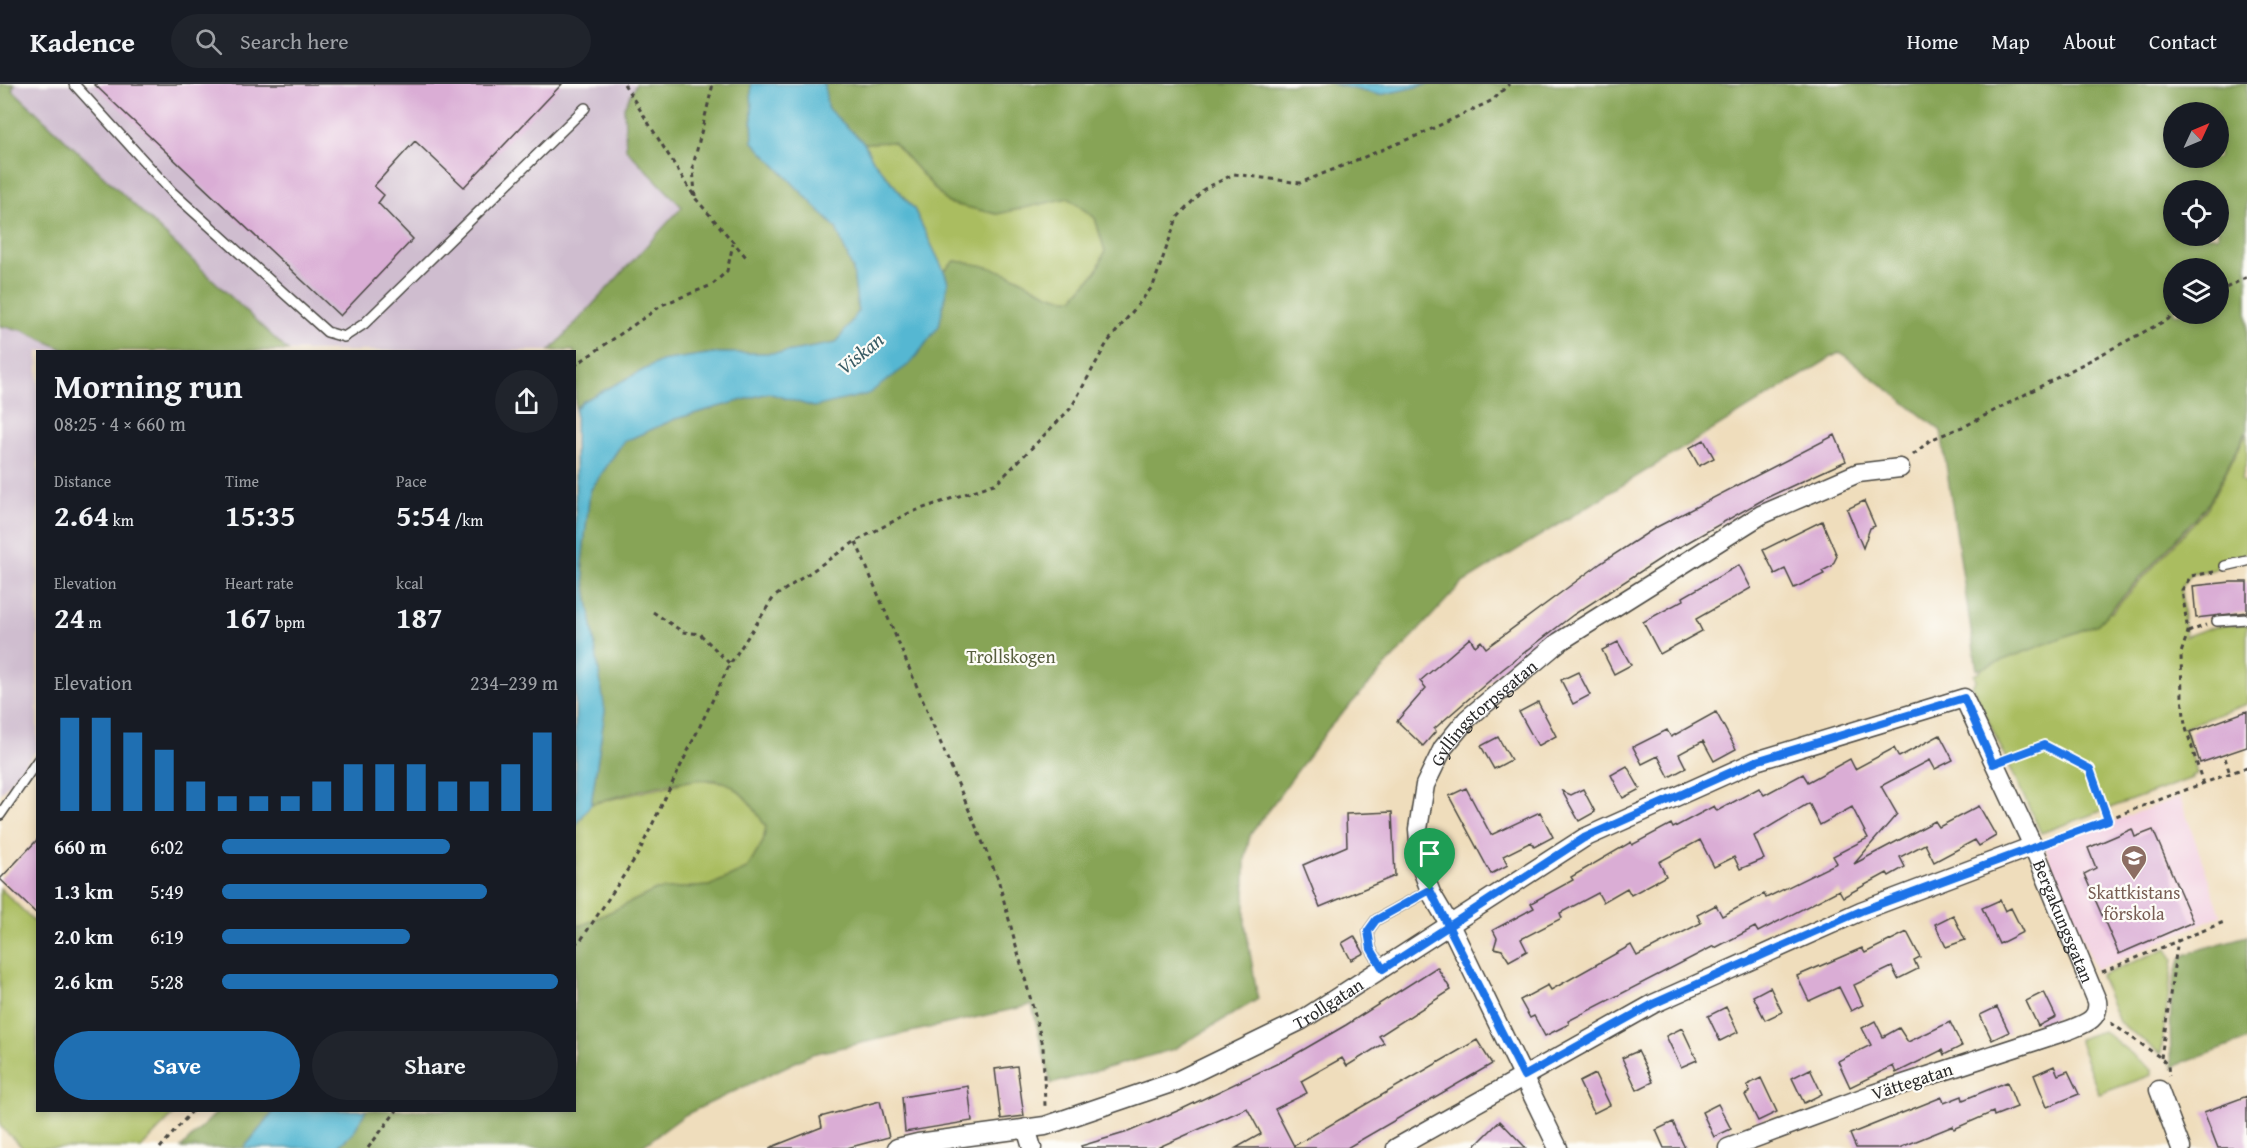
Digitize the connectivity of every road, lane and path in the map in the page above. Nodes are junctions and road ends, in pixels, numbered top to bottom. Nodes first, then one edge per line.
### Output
1 (74, 84) edge
2 (624, 84) edge
3 (713, 84) edge
4 (1509, 84) edge
5 (585, 108) dead end
6 (696, 199) junction
7 (733, 244) junction
8 (746, 257) dead end
9 (2247, 277) edge
10 (2229, 286) edge
11 (2163, 322) edge
12 (576, 365) edge
13 (1900, 468) joint
14 (856, 541) junction
15 (2247, 561) edge
16 (2225, 566) dead end
17 (2215, 571) dead end
18 (653, 612) dead end
19 (2247, 619) edge
20 (2217, 621) dead end
21 (730, 664) junction
22 (1964, 698) joint
23 (2225, 758) dead end
24 (36, 763) edge
25 (1993, 764) junction
26 (2247, 767) edge
27 (2230, 774) junction
28 (2203, 784) junction
29 (0, 815) edge
30 (2108, 820) junction
31 (2033, 846) junction
32 (1430, 890) junction
33 (2224, 922) dead end
34 (1450, 927) junction
35 (2178, 939) junction
36 (576, 943) edge
37 (1383, 969) junction
38 (2087, 978) junction
39 (2096, 1015) junction
40 (2162, 1058) junction
41 (1524, 1076) junction
42 (2160, 1090) joint
43 (192, 1112) edge
44 (395, 1112) edge
45 (1045, 1126) junction
46 (1026, 1128) junction
47 (160, 1148) edge
48 (368, 1148) edge
49 (897, 1148) edge
50 (1032, 1148) edge
51 (1396, 1148) edge
52 (1558, 1148) edge
53 (1728, 1148) edge
54 (2181, 1148) edge

1 - 5 lane
2 - 6 path
3 - 6 path
4 - 14 path
6 - 7 path
7 - 8 path
7 - 12 path
9 - 10 path
11 - 13 path
13 - 32 street, Gyllingstorpsgatan
14 - 21 path
14 - 45 path
15 - 16 lane
17 - 28 path
18 - 21 path
19 - 20 lane
21 - 36 path
22 - 25 street, Bergakungsgatan
22 - 34 street, Trollgatan
23 - 27 path
24 - 29 lane
25 - 30 path
25 - 31 street, Bergakungsgatan
26 - 27 path
27 - 28 path
28 - 30 path
30 - 31 path
31 - 38 street, Bergakungsgatan
31 - 41 street
32 - 34 street, Gyllingstorpsgatan
32 - 37 lane
33 - 35 path
34 - 37 street, Trollgatan
34 - 41 street, Gyllingstorpsgatan
35 - 38 path
35 - 40 path
37 - 45 street, Trollgatan
38 - 39 street, Bergakungsgatan
39 - 40 path
39 - 53 street, Vättegatan
40 - 42 path
41 - 51 street
41 - 52 street, Gyllingstorpsgatan
42 - 54 street
43 - 47 path
44 - 48 path
45 - 46 street, Trollgatan
46 - 49 street, Trollgatan
46 - 50 street

